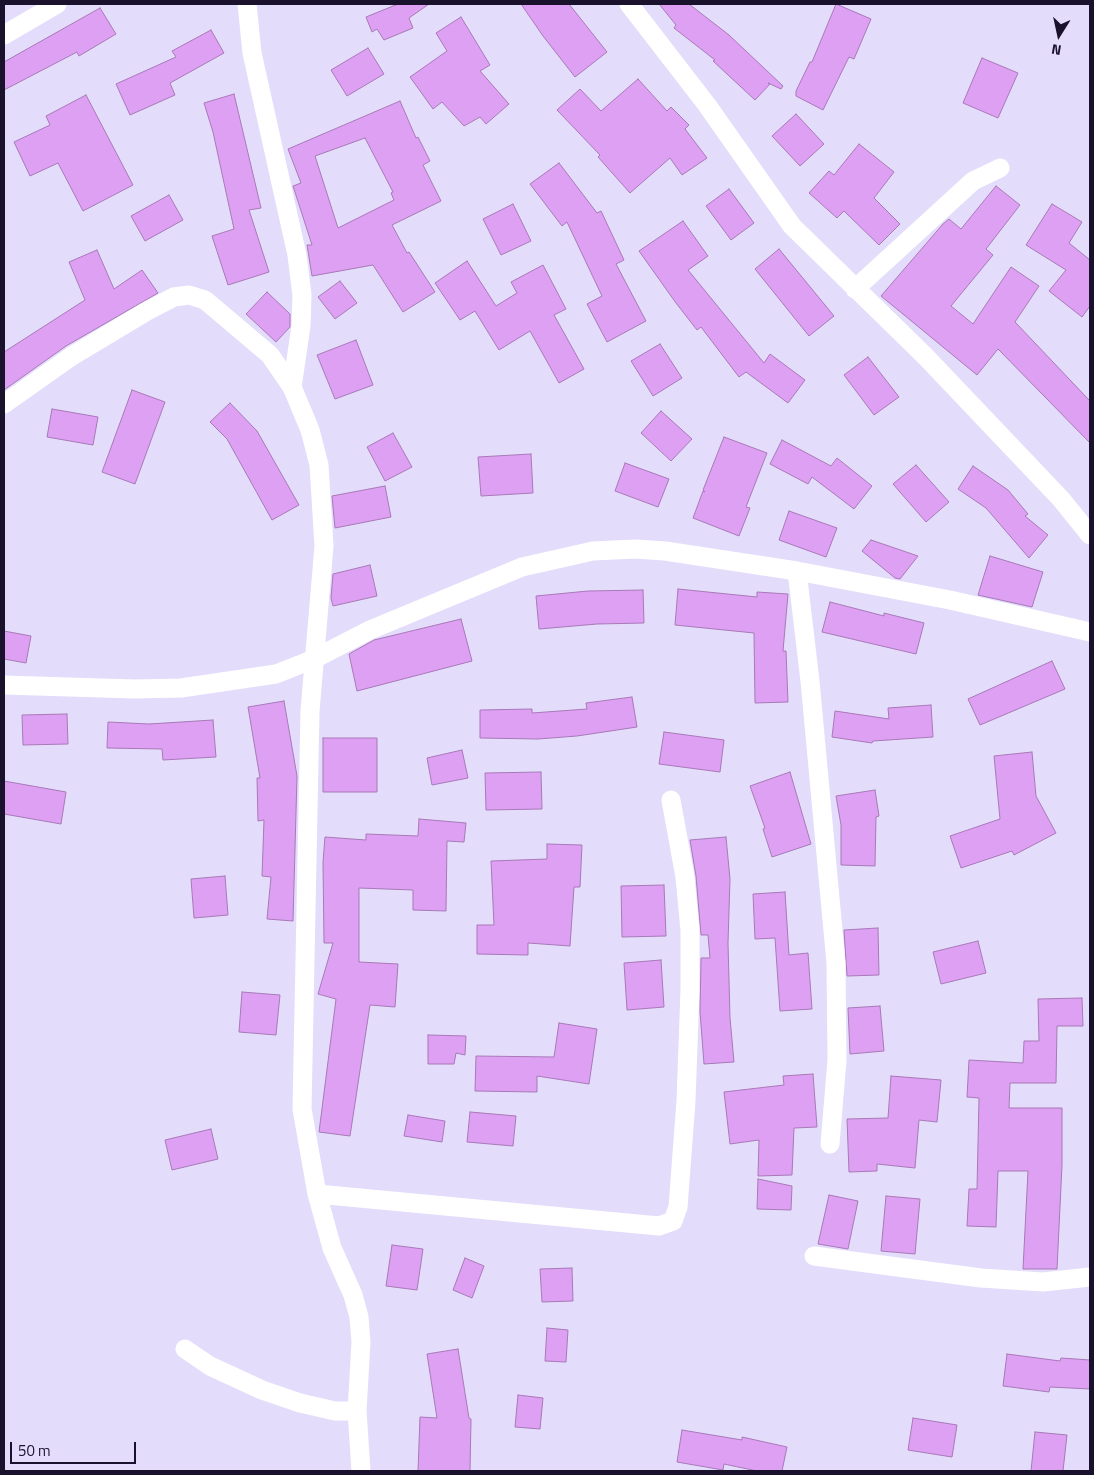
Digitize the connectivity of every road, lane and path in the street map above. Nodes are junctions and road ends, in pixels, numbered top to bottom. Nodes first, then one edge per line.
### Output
1 (57, 4) edge
2 (246, 4) edge
3 (630, 4) edge
4 (4, 35) edge
5 (1000, 168) dead end
6 (855, 289) junction
7 (292, 387) junction
8 (4, 404) edge
9 (1090, 535) edge
10 (796, 571) junction
11 (1090, 632) edge
12 (314, 659) junction
13 (4, 685) edge
14 (671, 800) dead end
15 (830, 1144) dead end
16 (316, 1194) junction
17 (814, 1256) dead end
18 (1090, 1277) edge
19 (185, 1349) dead end
20 (357, 1411) junction
21 (361, 1471) edge

1 - 4 street
2 - 7 street
3 - 6 street
5 - 6 street
6 - 9 street
7 - 8 street
7 - 12 street
10 - 11 street
10 - 12 street
10 - 15 street
12 - 13 street
12 - 16 street
14 - 16 street
16 - 20 street
17 - 18 street
19 - 20 street
20 - 21 street

